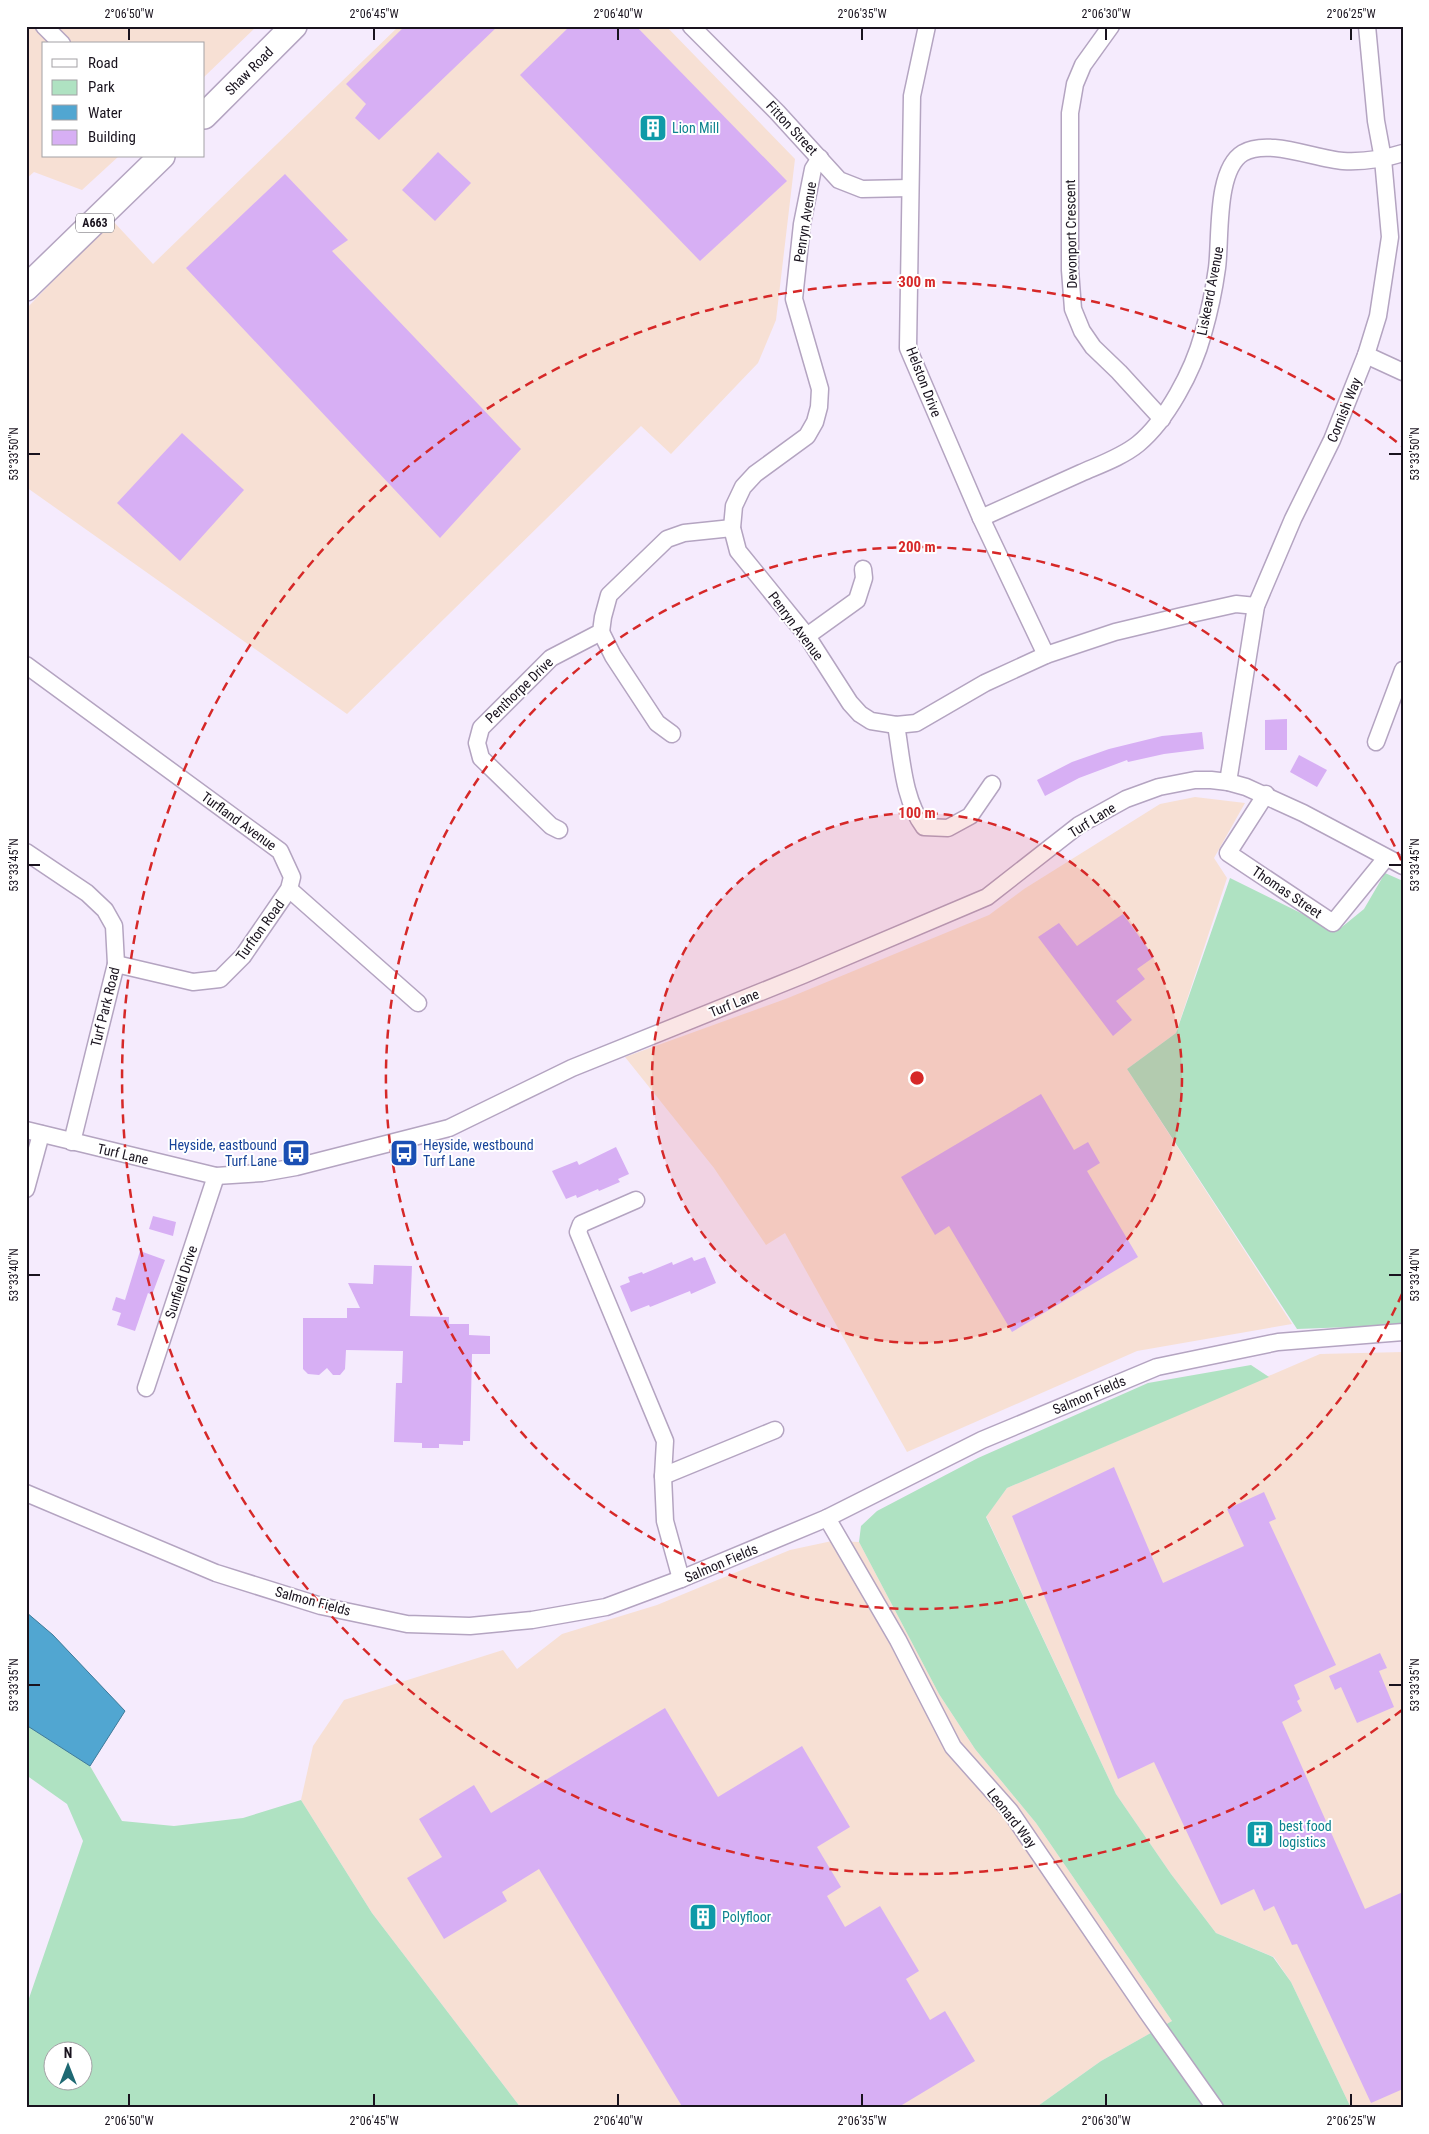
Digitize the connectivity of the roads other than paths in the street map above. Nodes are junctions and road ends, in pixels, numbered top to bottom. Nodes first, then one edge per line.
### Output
1 (44, 26) edge
2 (294, 26) edge
3 (692, 26) edge
4 (928, 26) edge
5 (1111, 26) edge
6 (1367, 26) edge
7 (60, 42) edge
8 (205, 115) edge
9 (1403, 154) edge
10 (160, 158) edge
11 (820, 158) junction
12 (1383, 159) junction
13 (910, 188) junction
14 (26, 288) edge
15 (1366, 355) junction
16 (1403, 372) edge
17 (1162, 419) junction
18 (980, 518) junction
19 (732, 528) junction
20 (863, 569) dead end
21 (1256, 606) junction
22 (601, 632) junction
23 (807, 636) junction
24 (1046, 656) junction
25 (26, 665) edge
26 (1403, 670) edge
27 (896, 726) junction
28 (672, 734) dead end
29 (1376, 742) dead end
30 (1228, 782) junction
31 (992, 784) dead end
32 (1266, 794) junction
33 (559, 830) dead end
34 (26, 852) edge
35 (1386, 858) junction
36 (1403, 866) edge
37 (289, 889) junction
38 (116, 964) junction
39 (418, 1002) dead end
40 (34, 1132) edge
41 (72, 1142) junction
42 (216, 1176) junction
43 (26, 1188) edge
44 (636, 1200) dead end
45 (1403, 1332) edge
46 (146, 1388) dead end
47 (775, 1430) dead end
48 (663, 1476) junction
49 (26, 1493) edge
50 (827, 1518) junction
51 (681, 1579) junction
52 (1215, 2108) edge

1 - 7 street
2 - 8 main road, Shaw Road
3 - 11 street, Fitton Street
4 - 13 street, Helston Drive
5 - 17 street, Devonport Crescent
6 - 12 street, Cornish Way
9 - 12 street
10 - 14 main road, A663
11 - 13 street, Fitton Street
11 - 19 street, Penryn Avenue
12 - 15 street, Cornish Way
12 - 17 street, Liskeard Avenue
13 - 18 street, Helston Drive
15 - 16 street
15 - 21 street, Cornish Way
17 - 18 street, Liskeard Avenue
18 - 24 street, Helston Drive
19 - 22 street
19 - 23 street, Penryn Avenue
20 - 23 street
21 - 24 street, Penryn Avenue
21 - 30 street, Cornish Way
22 - 28 street
22 - 33 street, Penthorpe Drive
23 - 27 street, Penryn Avenue
24 - 27 street, Penryn Avenue
25 - 37 street, Turfland Avenue
26 - 29 street
27 - 31 street
30 - 32 street, Turf Lane
30 - 42 street, Turf Lane
32 - 35 street, Turf Lane
32 - 35 street, Thomas Street
34 - 38 street, Turf Park Road
35 - 36 street, Turf Lane
37 - 38 street, Turfton Road
37 - 39 street
38 - 41 street, Turf Park Road
40 - 41 street, Turf Lane
40 - 43 street
41 - 42 street, Turf Lane
42 - 46 street, Sunfield Drive
44 - 48 street
45 - 50 street, Salmon Fields
47 - 48 street
48 - 51 street
49 - 51 street, Salmon Fields
50 - 51 street, Salmon Fields
50 - 52 street, Leonard Way

